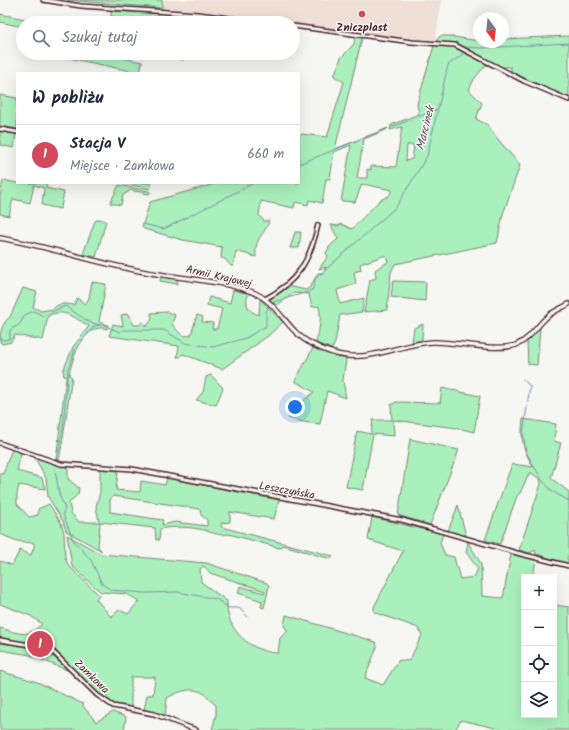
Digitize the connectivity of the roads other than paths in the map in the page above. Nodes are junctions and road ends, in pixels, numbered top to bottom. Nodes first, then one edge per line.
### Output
1 (43, 0) edge
2 (214, 16) edge
3 (300, 27) edge
4 (569, 100) edge
5 (0, 128) edge
6 (16, 132) edge
7 (318, 225) dead end
8 (0, 238) edge
9 (265, 299) junction
10 (568, 304) edge
11 (0, 443) edge
12 (569, 566) edge
13 (0, 640) edge
14 (196, 730) edge

1 - 2 street
3 - 4 street
5 - 6 street
7 - 9 street
8 - 9 street, Armii Krajowej
9 - 10 street, Armii Krajowej
11 - 12 street, Leszczyńska
13 - 14 street, Zamkowa

